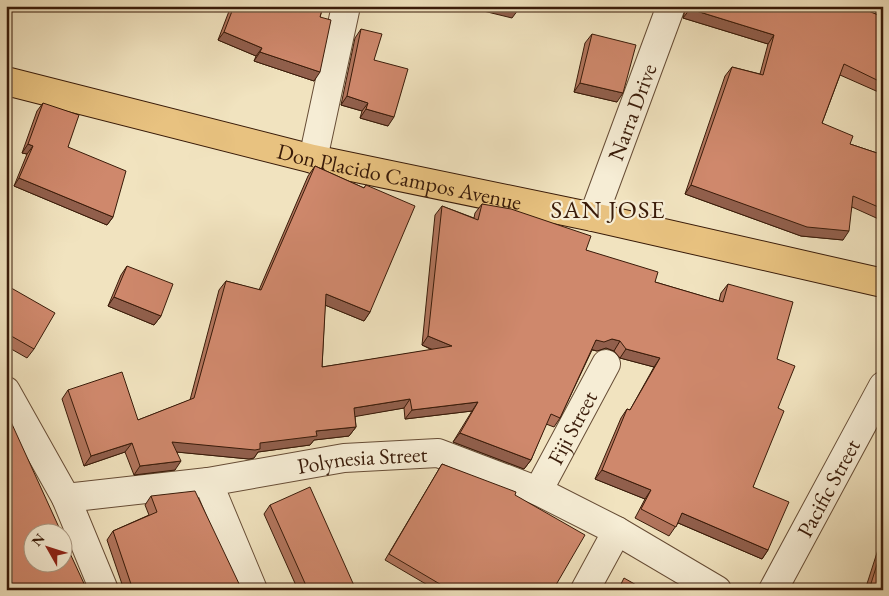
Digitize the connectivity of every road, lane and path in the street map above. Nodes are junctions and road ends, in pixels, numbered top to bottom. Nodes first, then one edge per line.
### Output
1 (346, 6) edge
2 (671, 6) edge
3 (866, 6) edge
4 (883, 12) edge
5 (6, 81) edge
6 (313, 159) junction
7 (593, 217) junction
8 (883, 283) edge
9 (606, 364) dead end
10 (883, 386) edge
11 (6, 391) edge
12 (208, 482) junction
13 (538, 491) junction
14 (66, 498) junction
15 (618, 531) junction
16 (104, 590) edge
17 (254, 590) edge
18 (585, 590) edge
19 (717, 590) edge
20 (773, 590) edge

1 - 6 street
2 - 7 street, Narra Drive
3 - 4 street
5 - 6 main road, Don Placido Campos Avenue
6 - 7 main road, Don Placido Campos Avenue
7 - 8 main road, Don Placido Campos Avenue
9 - 13 street, Fiji Street
10 - 20 street, Pacific Street
11 - 14 street
12 - 13 street, Polynesia Street
12 - 14 street, Polynesia Street
12 - 17 street
13 - 15 street, Polynesia Street
14 - 16 street
15 - 18 street
15 - 19 street, Polynesia Street

